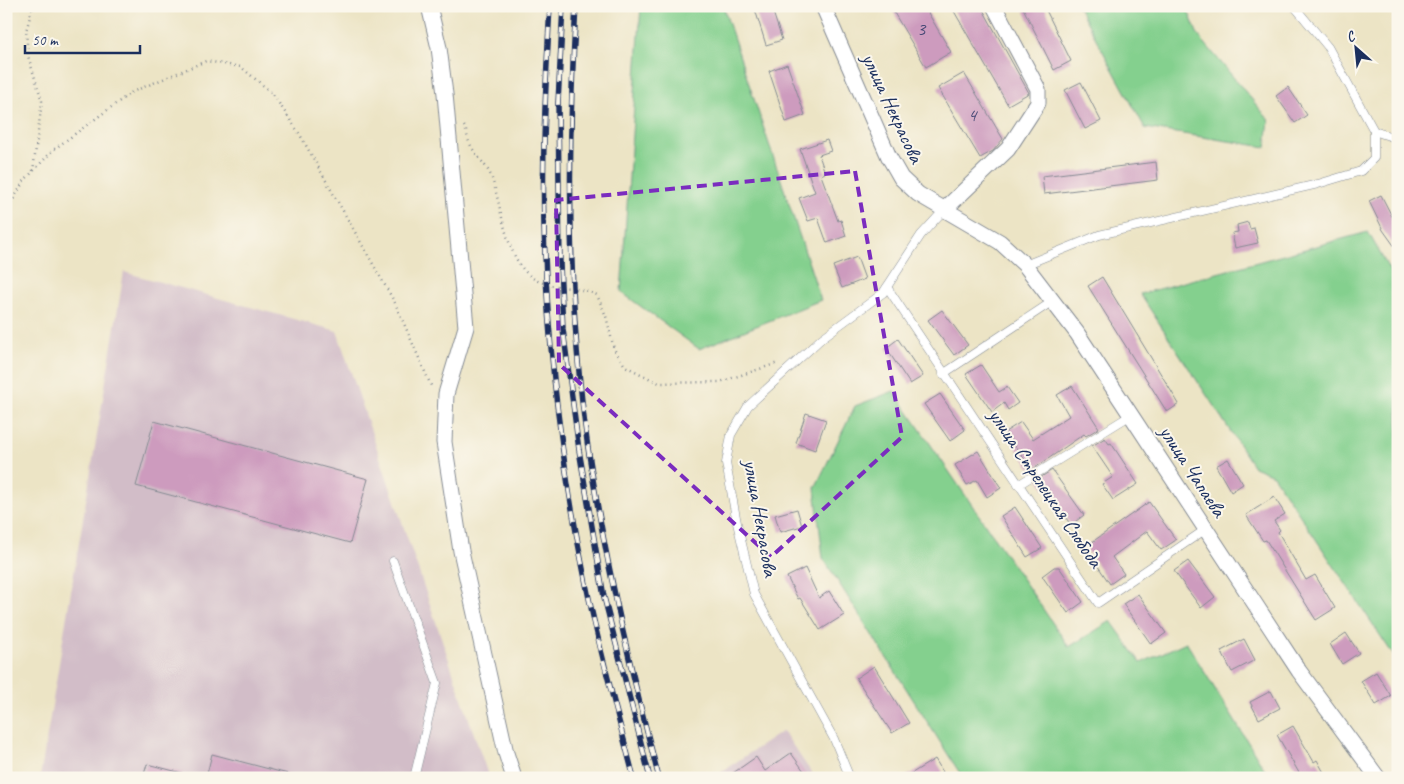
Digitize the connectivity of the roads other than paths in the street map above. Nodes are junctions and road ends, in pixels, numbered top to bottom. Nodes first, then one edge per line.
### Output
1 (429, 6) edge
2 (823, 6) edge
3 (994, 6) edge
4 (1294, 6) edge
5 (1374, 131) junction
6 (1398, 139) edge
7 (947, 211) junction
8 (1025, 265) junction
9 (887, 287) junction
10 (1053, 301) junction
11 (943, 374) junction
12 (1131, 415) junction
13 (1018, 485) junction
14 (1206, 529) junction
15 (393, 561) dead end
16 (414, 778) edge
17 (514, 778) edge
18 (850, 778) edge
19 (1378, 778) edge

1 - 17 street
2 - 7 street, улица Некрасова
3 - 7 street
4 - 5 lane
5 - 6 lane
5 - 8 lane
7 - 8 street, улица Чапаева
7 - 9 lane, улица Некрасова
8 - 10 street, улица Чапаева
9 - 11 lane, улица Стрелецкая Слобода
9 - 18 lane, улица Некрасова
10 - 11 lane
10 - 12 street, улица Чапаева
11 - 13 lane, улица Стрелецкая Слобода
12 - 13 lane
12 - 14 street, улица Чапаева
13 - 14 lane, улица Стрелецкая Слобода
14 - 19 street, улица Чапаева
15 - 16 lane

